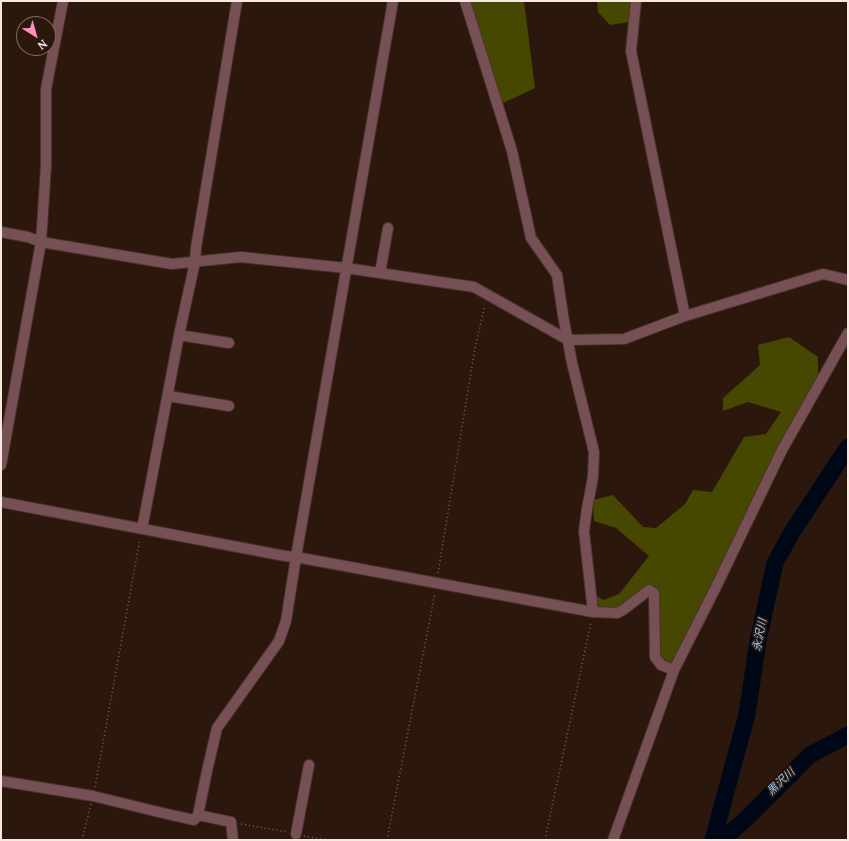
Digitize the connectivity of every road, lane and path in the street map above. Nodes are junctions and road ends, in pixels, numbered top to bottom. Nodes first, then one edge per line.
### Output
1 (63, 1) edge
2 (237, 1) edge
3 (393, 1) edge
4 (465, 1) edge
5 (636, 1) edge
6 (388, 228) dead end
7 (1, 232) edge
8 (41, 242) junction
9 (195, 262) junction
10 (346, 268) junction
11 (380, 273) junction
12 (848, 280) edge
13 (487, 294) junction
14 (685, 316) junction
15 (848, 333) edge
16 (179, 335) junction
17 (568, 340) junction
18 (229, 343) dead end
19 (168, 396) junction
20 (229, 406) dead end
21 (1, 464) edge
22 (1, 502) edge
23 (142, 529) junction
24 (296, 557) junction
25 (437, 583) junction
26 (593, 612) junction
27 (674, 670) junction
28 (309, 765) dead end
29 (1, 781) edge
30 (93, 796) junction
31 (198, 815) junction
32 (231, 822) junction
33 (296, 834) junction
34 (82, 840) edge
35 (233, 840) edge
36 (328, 840) edge
37 (387, 840) edge
38 (545, 840) edge
39 (613, 840) edge

1 - 8 street
2 - 9 street
3 - 10 street
4 - 17 street
5 - 14 street
6 - 11 street
7 - 8 street
8 - 9 street
8 - 21 street
9 - 10 street
9 - 16 street
10 - 11 street
10 - 24 street
11 - 13 street
12 - 14 street
13 - 17 street
13 - 25 path
14 - 17 street
15 - 27 street
16 - 18 street
16 - 19 street
17 - 26 street
19 - 20 street
19 - 23 street
22 - 23 street
23 - 24 street
23 - 30 path
24 - 25 street
24 - 31 street
25 - 26 street
25 - 37 path
26 - 27 street
26 - 38 path
27 - 39 street
28 - 33 street
29 - 30 street
30 - 31 street
30 - 34 path
31 - 32 street
32 - 33 path
32 - 35 street
33 - 36 path

